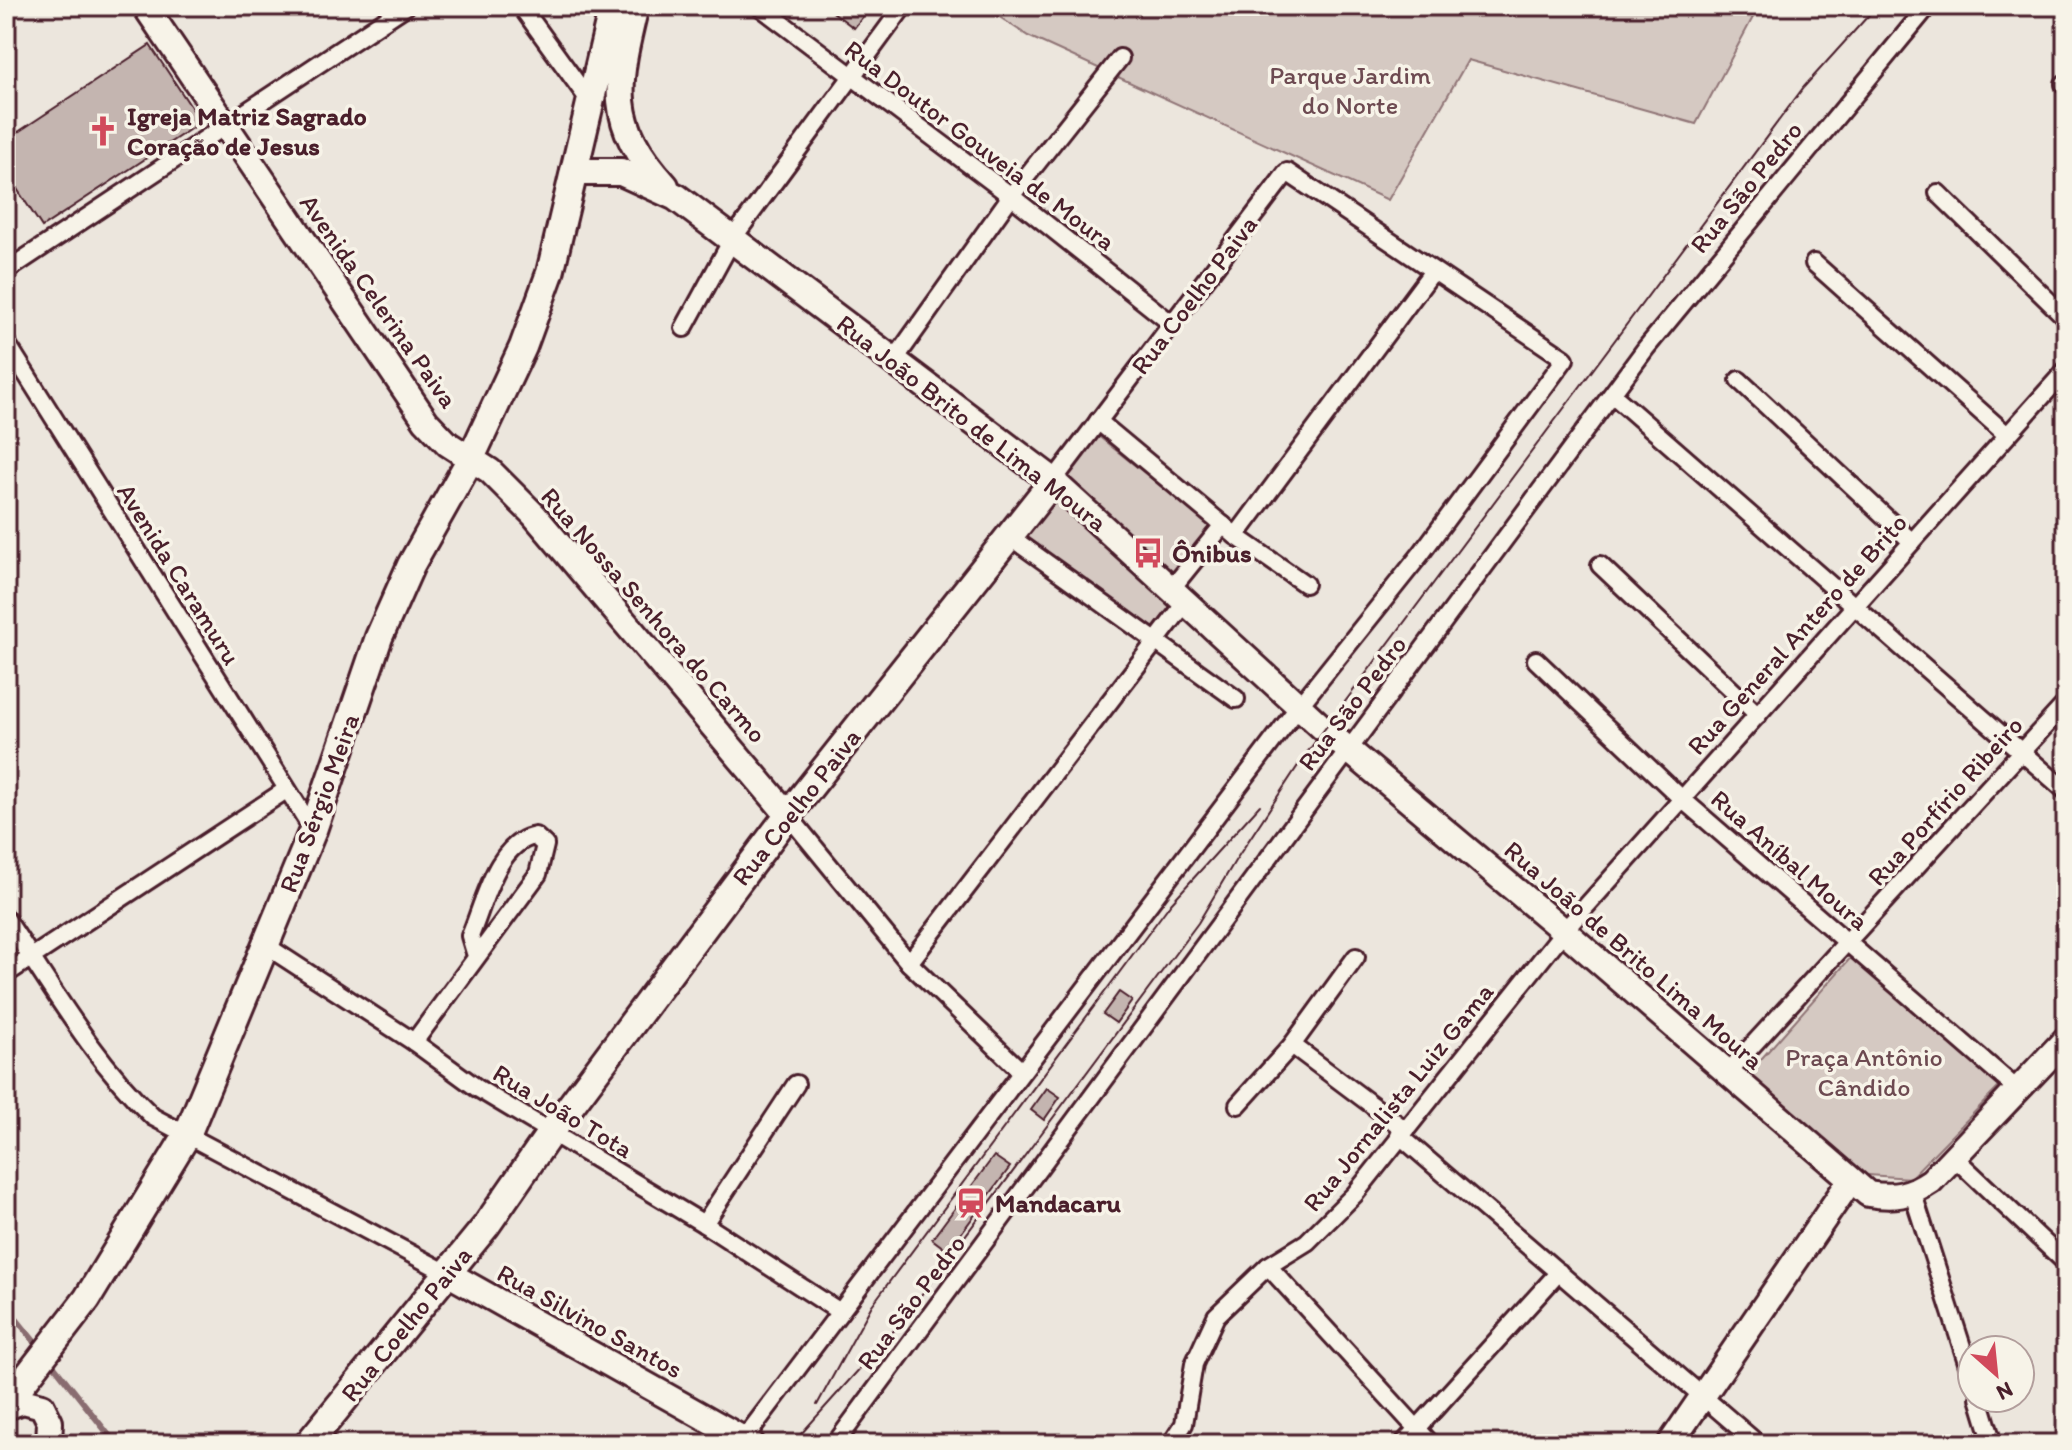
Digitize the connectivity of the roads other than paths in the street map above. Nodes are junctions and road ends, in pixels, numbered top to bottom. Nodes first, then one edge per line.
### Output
1 (145, 6) edge
2 (406, 6) edge
3 (521, 6) edge
4 (613, 6) edge
5 (635, 6) edge
6 (759, 6) edge
7 (1928, 6) edge
8 (903, 7) edge
9 (1120, 58) dead end
10 (852, 78) junction
11 (591, 103) junction
12 (224, 124) junction
13 (574, 172) junction
14 (1938, 193) dead end
15 (1011, 196) junction
16 (676, 197) junction
17 (733, 238) junction
18 (1814, 263) dead end
19 (6, 271) edge
20 (1433, 271) junction
21 (2066, 318) edge
22 (1172, 324) junction
23 (684, 328) dead end
24 (6, 342) edge
25 (895, 359) junction
26 (2066, 370) edge
27 (1739, 380) dead end
28 (1613, 395) junction
29 (1098, 421) junction
30 (2007, 435) junction
31 (470, 460) junction
32 (1053, 481) junction
33 (1230, 530) junction
34 (1009, 536) junction
35 (1911, 541) junction
36 (1600, 565) dead end
37 (1305, 584) dead end
38 (1179, 595) junction
39 (1855, 610) junction
40 (1155, 642) junction
41 (1536, 660) dead end
42 (1236, 699) dead end
43 (2066, 703) edge
44 (1300, 705) junction
45 (1758, 715) junction
46 (1325, 730) joint
47 (1347, 748) junction
48 (2022, 753) junction
49 (286, 790) junction
50 (2066, 791) edge
51 (1682, 799) junction
52 (788, 815) junction
53 (313, 830) junction
54 (6, 919) edge
55 (1564, 931) junction
56 (1849, 942) junction
57 (265, 945) junction
58 (476, 956) junction
59 (1356, 957) dead end
60 (32, 958) junction
61 (909, 963) junction
62 (6, 974) edge
63 (2066, 1039) edge
64 (414, 1042) junction
65 (1292, 1045) junction
66 (1021, 1071) junction
67 (1728, 1072) junction
68 (796, 1084) dead end
69 (2019, 1091) junction
70 (1238, 1105) dead end
71 (551, 1132) junction
72 (1401, 1132) junction
73 (187, 1135) junction
74 (1956, 1159) junction
75 (1850, 1181) junction
76 (1913, 1194) junction
77 (704, 1224) junction
78 (2066, 1263) edge
79 (1268, 1266) junction
80 (1559, 1272) junction
81 (449, 1274) junction
82 (840, 1312) junction
83 (1958, 1334) edge
84 (1703, 1397) junction
85 (6, 1406) edge
86 (1984, 1414) edge
87 (1416, 1429) junction
88 (750, 1443) edge
89 (49, 1444) edge
90 (308, 1444) edge
91 (835, 1444) edge
92 (1171, 1444) edge
93 (1403, 1444) edge
94 (1431, 1444) edge
95 (1670, 1444) edge
96 (1758, 1444) edge
97 (1993, 1444) edge

1 - 12 street, Avenida Celerina Paiva
2 - 12 street
3 - 11 street
4 - 11 main road, Rua Sérgio Meira
5 - 16 main road
6 - 10 street, Rua Doutor Gouveia de Moura
7 - 28 street, Rua São Pedro
8 - 10 street
9 - 15 street
10 - 15 street, Rua Doutor Gouveia de Moura
10 - 17 street
11 - 13 main road, Rua Sérgio Meira
12 - 19 street
12 - 31 street, Avenida Celerina Paiva
13 - 16 main road
13 - 31 main road, Rua Sérgio Meira
14 - 21 street
15 - 22 street, Rua Doutor Gouveia de Moura
15 - 25 street
16 - 17 main road, Rua João Brito de Lima Moura
17 - 23 street
17 - 25 main road, Rua João Brito de Lima Moura
18 - 30 street
20 - 22 street, Rua Coelho Paiva
20 - 33 street
20 - 44 street, Rua São Pedro
22 - 29 street, Rua Coelho Paiva
24 - 49 street, Avenida Caramuru
25 - 32 main road, Rua João Brito de Lima Moura
26 - 30 street, Rua General Antero de Brito
27 - 35 street
28 - 39 street
28 - 47 street, Rua São Pedro
29 - 32 street, Rua Coelho Paiva
29 - 33 street
30 - 35 street, Rua General Antero de Brito
31 - 52 street, Rua Nossa Senhora do Carmo
31 - 53 main road, Rua Sérgio Meira
32 - 34 main road, Rua Coelho Paiva
32 - 38 street, Rua João Brito de Lima Moura
33 - 37 street
33 - 38 street
34 - 40 street
34 - 52 main road, Rua Coelho Paiva
35 - 39 street, Rua General Antero de Brito
36 - 45 street
38 - 40 street
38 - 44 street, Rua João Brito de Lima Moura
39 - 45 street, Rua General Antero de Brito
39 - 48 street
40 - 42 street
40 - 61 street
41 - 51 street, Rua Aníbal Moura
43 - 48 street, Rua Porfírio Ribeiro
44 - 46 street, Rua João Brito de Lima Moura
44 - 66 street, Rua São Pedro
45 - 51 street, Rua General Antero de Brito
46 - 47 street, Rua João de Brito Lima Moura
47 - 55 street, Rua João de Brito Lima Moura
47 - 91 street, Rua São Pedro
48 - 50 street
48 - 56 street, Rua Porfírio Ribeiro
49 - 53 street, Avenida Caramuru
49 - 60 street
51 - 55 street, Rua General Antero de Brito
51 - 56 street, Rua Aníbal Moura
52 - 61 street
52 - 71 main road, Rua Coelho Paiva
53 - 57 main road, Rua Sérgio Meira
54 - 60 street, Rua Silvino Santos
55 - 67 street, Rua João de Brito Lima Moura
55 - 72 street, Rua Jornalista Luiz Gama
56 - 67 street, Rua Porfírio Ribeiro
56 - 69 street, Rua Aníbal Moura
57 - 64 street, Rua João Tota
57 - 73 main road, Rua Sérgio Meira
58 - 58 street
58 - 64 street
59 - 65 street
60 - 62 street
60 - 73 street, Rua Silvino Santos
61 - 66 street
63 - 69 street
64 - 71 street, Rua João Tota
65 - 70 street
65 - 72 street
66 - 82 street, Rua São Pedro
67 - 75 street, Rua João de Brito Lima Moura
68 - 77 street
69 - 74 street
71 - 77 street, Rua João Tota
71 - 81 main road, Rua Coelho Paiva
72 - 79 street, Rua Jornalista Luiz Gama
72 - 80 street
73 - 81 street, Rua Silvino Santos
73 - 85 main road, Rua Sérgio Meira
74 - 76 street
74 - 78 street
75 - 76 street, Rua João de Brito Lima Moura
75 - 84 street
76 - 83 street
77 - 82 street, Rua João Tota
79 - 87 street
79 - 92 street, Rua Jornalista Luiz Gama
80 - 84 street
80 - 87 street
81 - 88 street, Rua Silvino Santos
81 - 90 main road, Rua Coelho Paiva
82 - 88 street, Rua São Pedro
84 - 95 street
84 - 96 street
85 - 89 street
86 - 97 street
87 - 93 street
87 - 94 street

